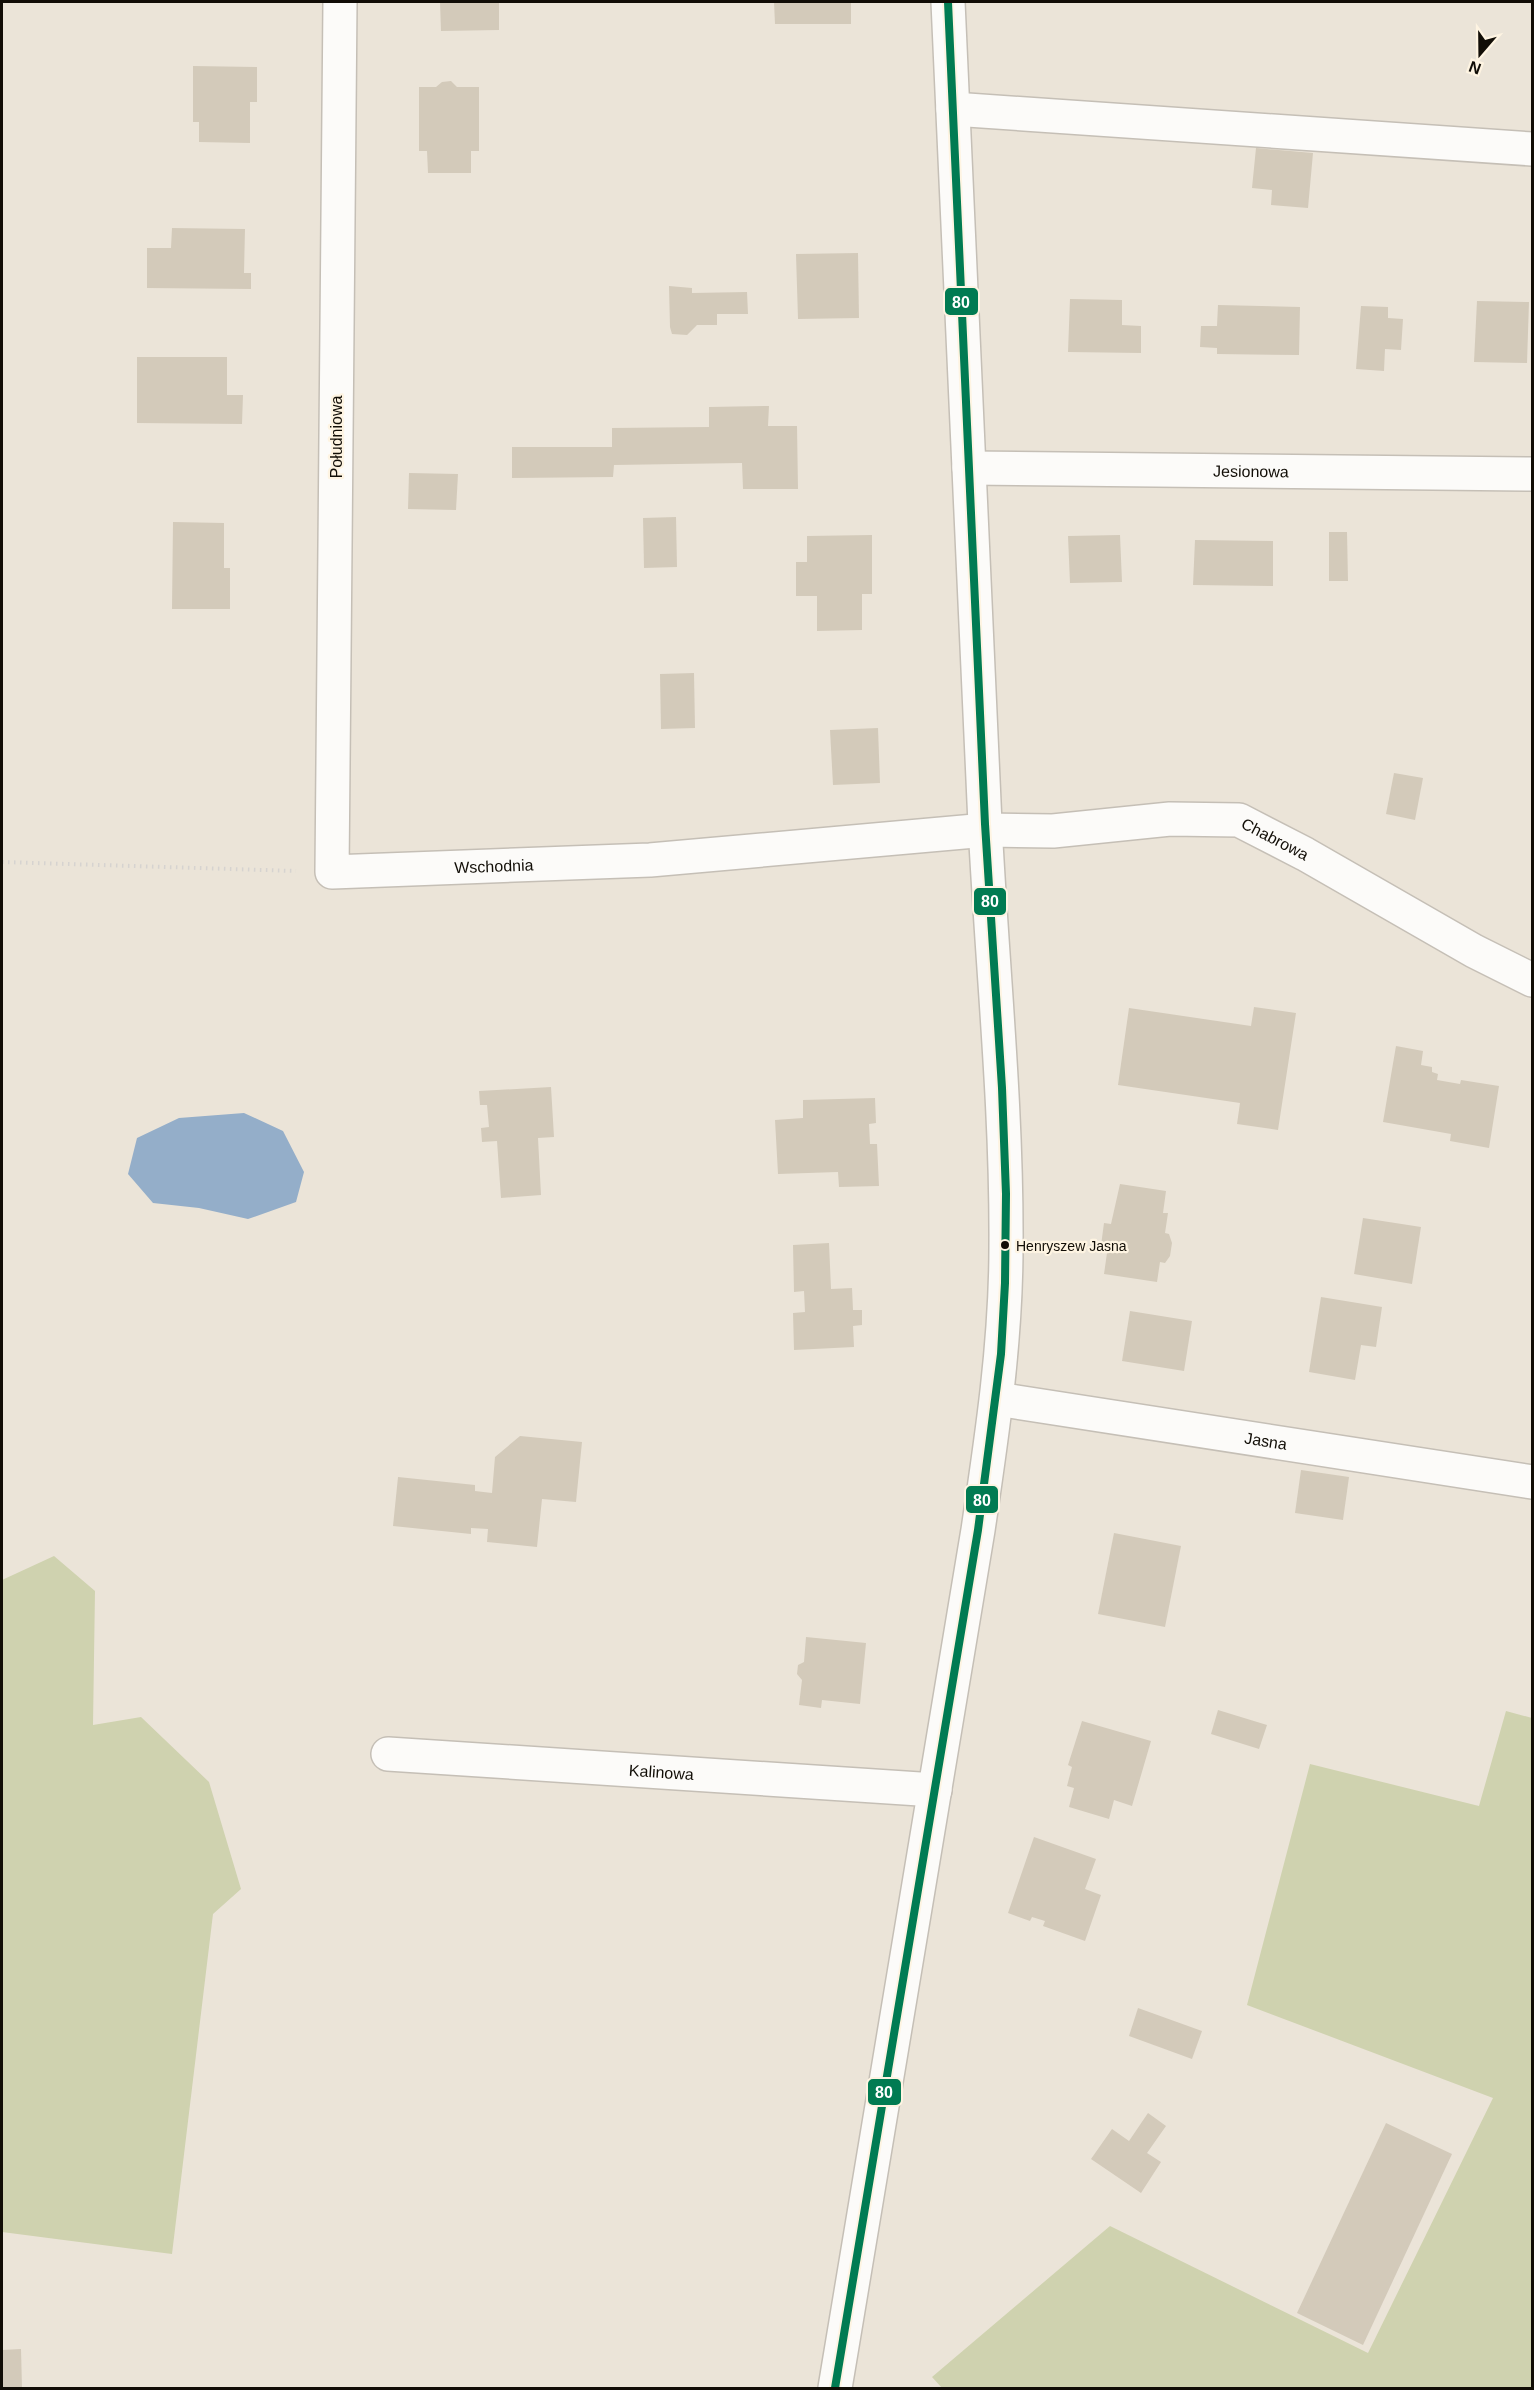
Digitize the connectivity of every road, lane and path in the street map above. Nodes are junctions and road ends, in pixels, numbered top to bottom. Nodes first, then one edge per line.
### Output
1 (340, 2) edge
2 (948, 2) edge
3 (953, 109) junction
4 (1533, 149) edge
5 (969, 468) junction
6 (1533, 474) edge
7 (986, 830) junction
8 (2, 862) edge
9 (332, 872) junction
10 (1533, 980) edge
11 (997, 1400) junction
12 (1533, 1482) edge
13 (388, 1754) dead end
14 (935, 1790) junction
15 (835, 2388) edge

1 - 9 street, Południowa
2 - 3 street
3 - 4 street
3 - 5 street
5 - 6 street, Jesionowa
5 - 7 street
7 - 9 street, Wschodnia
7 - 10 street, Chabrowa
7 - 11 street
8 - 9 path
11 - 12 street, Jasna
11 - 14 street
13 - 14 street, Kalinowa
14 - 15 street

